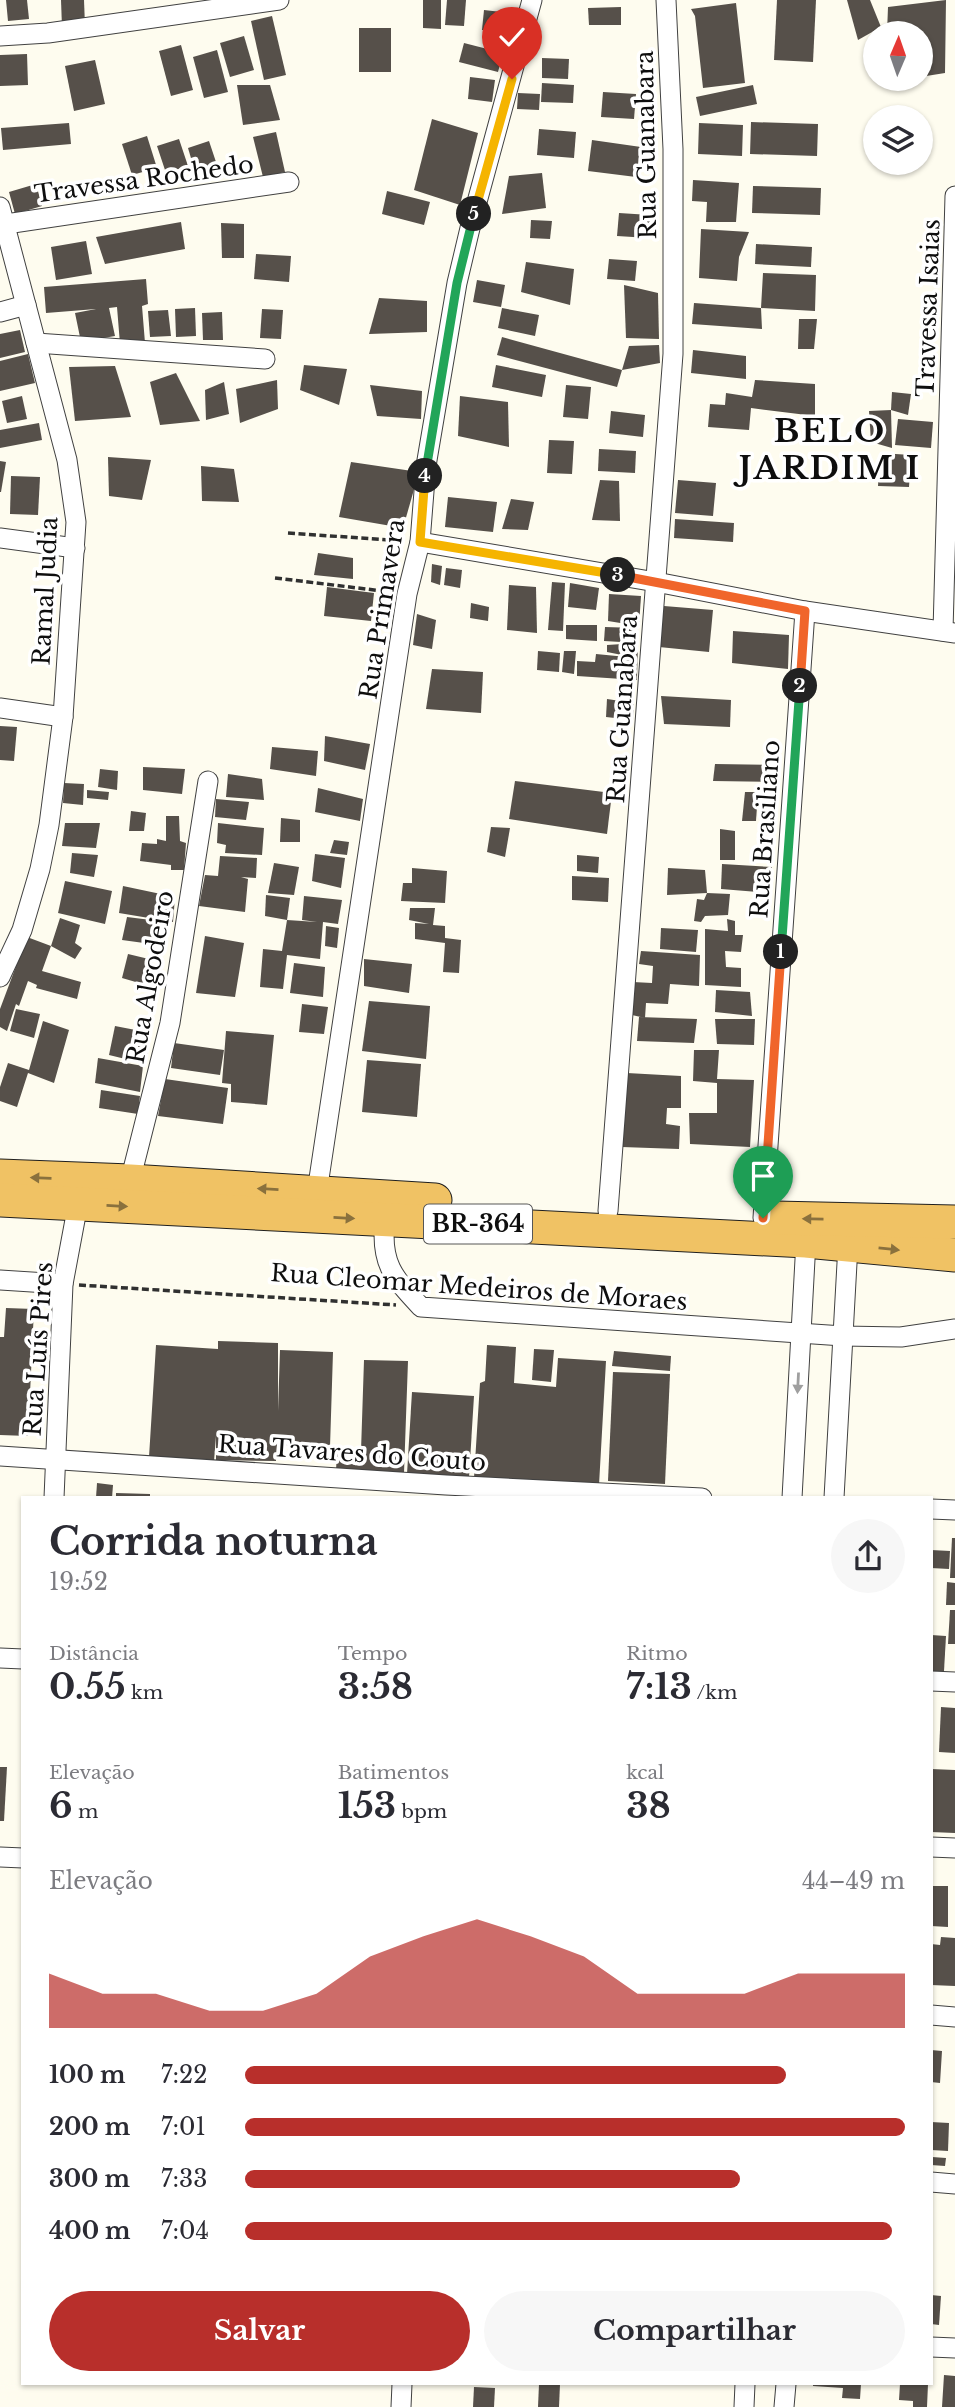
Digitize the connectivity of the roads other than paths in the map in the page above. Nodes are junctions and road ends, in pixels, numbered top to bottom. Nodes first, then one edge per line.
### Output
1 (279, 0) edge
2 (532, 0) edge
3 (666, 0) edge
4 (0, 36) edge
5 (289, 183) dead end
6 (955, 196) edge
7 (3, 215) edge
8 (26, 305) junction
9 (0, 312) edge
10 (36, 343) junction
11 (265, 359) dead end
12 (0, 538) edge
13 (420, 542) junction
14 (75, 548) junction
15 (656, 582) junction
16 (805, 611) junction
17 (949, 632) edge
18 (0, 708) edge
19 (62, 717) junction
20 (208, 781) dead end
21 (0, 977) edge
22 (0, 1176) edge
23 (131, 1181) junction
24 (317, 1192) junction
25 (0, 1200) edge
26 (78, 1204) junction
27 (608, 1211) junction
28 (763, 1218) junction
29 (385, 1220) junction
30 (955, 1222) edge
31 (806, 1241) junction
32 (848, 1245) junction
33 (955, 1255) edge
34 (0, 1280) edge
35 (63, 1284) junction
36 (955, 1329) edge
37 (801, 1334) junction
38 (843, 1336) junction
39 (0, 1456) edge
40 (55, 1458) junction
41 (445, 1491) edge
42 (54, 1496) edge
43 (629, 1496) edge
44 (792, 1496) edge
45 (834, 1496) edge
46 (933, 1509) edge
47 (955, 1510) edge
48 (0, 1658) edge
49 (21, 1659) edge
50 (933, 1681) edge
51 (955, 1682) edge
52 (933, 1847) edge
53 (955, 1848) edge
54 (0, 1857) edge
55 (21, 1858) edge
56 (933, 2015) edge
57 (955, 2017) edge
58 (933, 2182) edge
59 (955, 2184) edge
60 (933, 2347) edge
61 (955, 2348) edge
62 (402, 2385) edge
63 (745, 2385) edge
64 (786, 2385) edge
65 (401, 2407) edge
66 (744, 2407) edge
67 (784, 2407) edge

1 - 4 street
2 - 13 street, Rua Primavera
3 - 15 street, Rua Guanabara
5 - 7 street, Travessa Rochedo
6 - 17 street, Travessa Isaias
7 - 8 street, Ramal Judia
8 - 9 street
8 - 10 street, Ramal Judia
10 - 11 street
10 - 14 street, Ramal Judia
12 - 14 street
13 - 15 street
13 - 24 street, Rua Primavera
14 - 19 street, Ramal Judia
15 - 16 street
15 - 27 street, Rua Guanabara
16 - 17 street
16 - 28 street, Rua Brasiliano
18 - 19 street
19 - 21 street, Ramal Judia
20 - 23 street, Rua Algodeiro
23 -> 22 highway, BR-364
24 -> 23 highway, BR-364
24 - 27 highway, BR-364
25 - 26 highway, BR-364
26 -> 29 highway, BR-364
26 - 35 street, Rua Luís Pires
27 - 28 highway, BR-364
30 -> 28 highway, BR-364
29 - 31 highway, BR-364
29 - 37 street, Rua Cleomar Medeiros de Moraes
31 - 32 highway, BR-364
31 - 37 street
32 -> 33 highway, BR-364
32 - 38 street
34 - 35 street
35 - 40 street, Rua Luís Pires
36 - 38 street, Rua Cleomar Medeiros de Moraes
37 - 38 street, Rua Cleomar Medeiros de Moraes
37 -> 44 street
38 - 45 street
39 - 40 street, Rua Tavares do Couto
40 - 41 street, Rua Tavares do Couto
40 - 42 street, Rua Luís Pires
41 - 43 street, Rua Tavares do Couto
46 - 47 street
48 - 49 street
50 - 51 street
52 - 53 street
54 - 55 street
56 - 57 street
58 - 59 street
60 - 61 street
62 - 65 street
63 - 66 street
64 - 67 street

